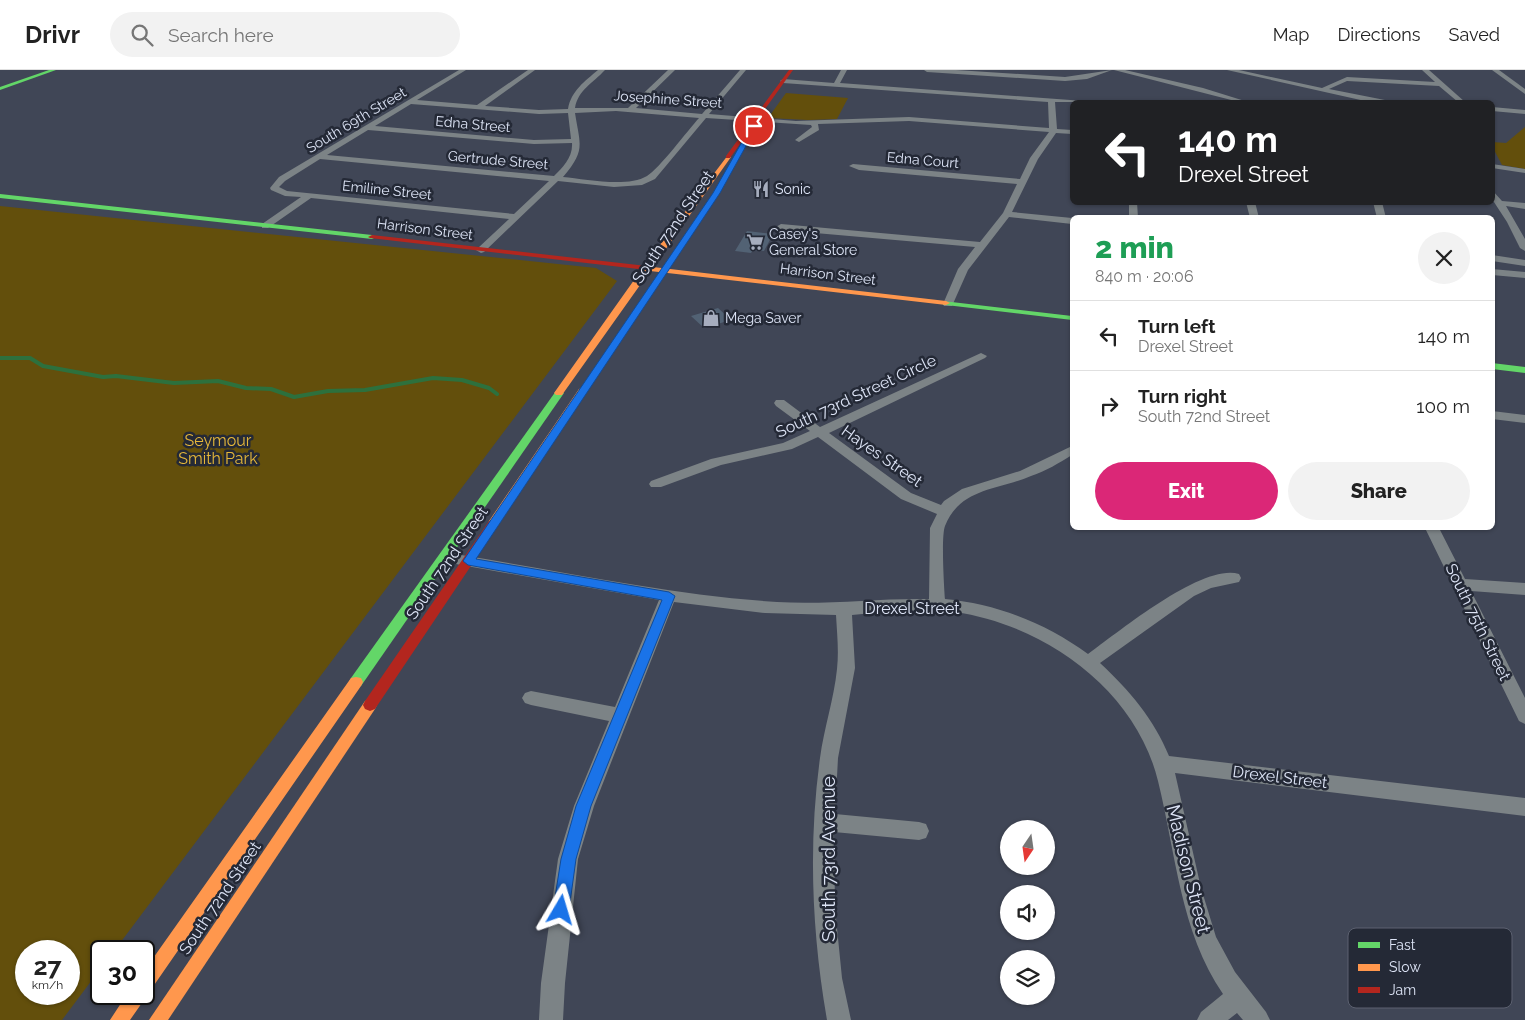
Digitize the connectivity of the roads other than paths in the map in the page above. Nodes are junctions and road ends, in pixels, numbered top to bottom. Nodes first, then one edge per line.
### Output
1 (54, 70) edge
2 (463, 70) edge
3 (532, 70) edge
4 (602, 70) edge
5 (672, 70) edge
6 (743, 70) edge
7 (791, 70) edge
8 (844, 70) edge
9 (928, 70) edge
10 (1110, 70) edge
11 (1117, 70) edge
12 (1425, 70) edge
13 (1495, 70) edge
14 (1236, 71) edge
15 (783, 81) junction
16 (1441, 84) junction
17 (836, 85) junction
18 (0, 89) edge
19 (1322, 90) junction
20 (1525, 92) edge
21 (1051, 100) junction
22 (1238, 100) edge
23 (1380, 100) edge
24 (1460, 100) edge
25 (1070, 101) edge
26 (410, 102) junction
27 (479, 107) junction
28 (1495, 109) edge
29 (630, 110) junction
30 (571, 111) junction
31 (1525, 112) edge
32 (703, 116) junction
33 (756, 120) junction
34 (814, 123) junction
35 (368, 128) junction
36 (1053, 131) junction
37 (1070, 132) edge
38 (799, 140) dead end
39 (576, 141) junction
40 (319, 157) junction
41 (853, 166) dead end
42 (1495, 166) edge
43 (1525, 171) edge
44 (287, 176) joint
45 (556, 179) junction
46 (1022, 182) junction
47 (0, 196) edge
48 (310, 196) junction
49 (1495, 196) edge
50 (1500, 203) junction
51 (1525, 206) edge
52 (706, 208) dead end
53 (1007, 214) junction
54 (517, 217) junction
55 (1070, 221) edge
56 (265, 226) junction
57 (782, 227) dead end
58 (983, 245) junction
59 (485, 247) junction
60 (1525, 248) edge
61 (1495, 258) edge
62 (1525, 263) edge
63 (649, 265) junction
64 (1495, 272) edge
65 (1525, 275) edge
66 (949, 300) junction
67 (1070, 310) edge
68 (1070, 318) edge
69 (981, 356) dead end
70 (1495, 357) edge
71 (1525, 361) edge
72 (1495, 366) edge
73 (1525, 370) edge
74 (589, 381) dead end
75 (780, 403) dead end
76 (1495, 415) edge
77 (1525, 419) edge
78 (819, 433) junction
79 (1070, 451) edge
80 (656, 484) dead end
81 (944, 512) junction
82 (1433, 530) edge
83 (445, 557) junction
84 (468, 561) junction
85 (1233, 578) dead end
86 (1460, 584) junction
87 (1525, 589) edge
88 (669, 596) junction
89 (937, 606) junction
90 (844, 609) junction
91 (1088, 662) junction
92 (531, 698) dead end
93 (620, 716) junction
94 (1525, 716) edge
95 (1162, 763) junction
96 (1525, 807) edge
97 (824, 822) junction
98 (919, 832) dead end
99 (155, 970) edge
100 (1239, 996) junction
101 (130, 1005) edge
102 (120, 1020) edge
103 (158, 1020) edge
104 (551, 1020) edge
105 (839, 1020) edge
106 (1209, 1020) edge
107 (1258, 1020) edge

1 - 18 main road
2 - 26 street, South 69th Street
3 - 27 street
4 - 30 street
5 - 29 street
6 - 32 street, Gertrude Street
7 - 15 main road, South 72nd Street
8 - 17 street
9 - 10 street
11 - 22 street
12 - 16 street
13 - 20 street
14 - 19 street
15 - 17 street
15 - 33 main road, South 72nd Street
16 - 19 street
16 - 24 street
17 - 21 street
19 - 23 street
21 - 25 street
21 - 36 street
26 - 27 street, Josephine Street
26 - 35 street, South 69th Street
27 - 30 street, Josephine Street
28 - 31 street
29 - 30 street, Josephine Street
29 - 32 street, Josephine Street
30 - 39 street
32 - 33 street, Josephine Street
32 - 45 street, Gertrude Street
33 - 34 street, Josephine Street
33 - 52 main road, South 72nd Street
33 - 63 main road, South 72nd Street
34 - 36 street, Josephine Street
34 - 38 street
35 - 39 street, Edna Street
35 - 40 street, South 69th Street
36 - 37 street, Josephine Street
36 - 46 street
39 - 45 street
40 - 44 street, South 69th Street
40 - 45 street, Gertrude Street
41 - 46 street, Edna Court
42 - 43 street
44 - 48 street, Emiline Street
45 - 54 street
46 - 53 street
47 - 56 main road, Harrison Street
48 - 54 street, Emiline Street
48 - 56 street
49 - 50 street
50 - 51 street
50 - 60 street
53 - 55 street
53 - 58 street
54 - 59 street
56 - 59 main road, Harrison Street
57 - 58 street
58 - 66 street
59 - 63 main road, Harrison Street
61 - 62 street
63 - 66 main road, Harrison Street
63 - 83 main road, South 72nd Street
64 - 65 street
66 - 67 main road, Harrison Street
66 - 68 main road, Harrison Street
69 - 78 street, South 73rd Street Circle
70 - 71 main road
72 - 73 main road
74 - 84 main road, South 72nd Street
75 - 78 street, Hayes Street
76 - 77 street
78 - 80 street, South 73rd Street Circle
78 - 81 street, Hayes Street
79 - 81 street
81 - 89 street
82 - 86 street, South 75th Street
83 - 84 street, Drexel Street
83 - 99 main road, South 72nd Street
84 - 88 street, Drexel Street
84 - 103 main road, South 72nd Street
85 - 91 street
86 - 87 street
86 - 94 street, South 75th Street
88 - 90 street, Drexel Street
88 - 93 street
89 - 90 street, Drexel Street
89 - 91 street, Drexel Street
90 - 97 street, South 73rd Avenue
91 - 95 street, Drexel Street
92 - 93 street
93 - 104 street
95 - 96 street, Drexel Street
95 - 100 street, Madison Street
97 - 98 street
97 - 105 street, South 73rd Avenue
100 - 106 street
100 - 107 street, Madison Street
101 - 102 main road

